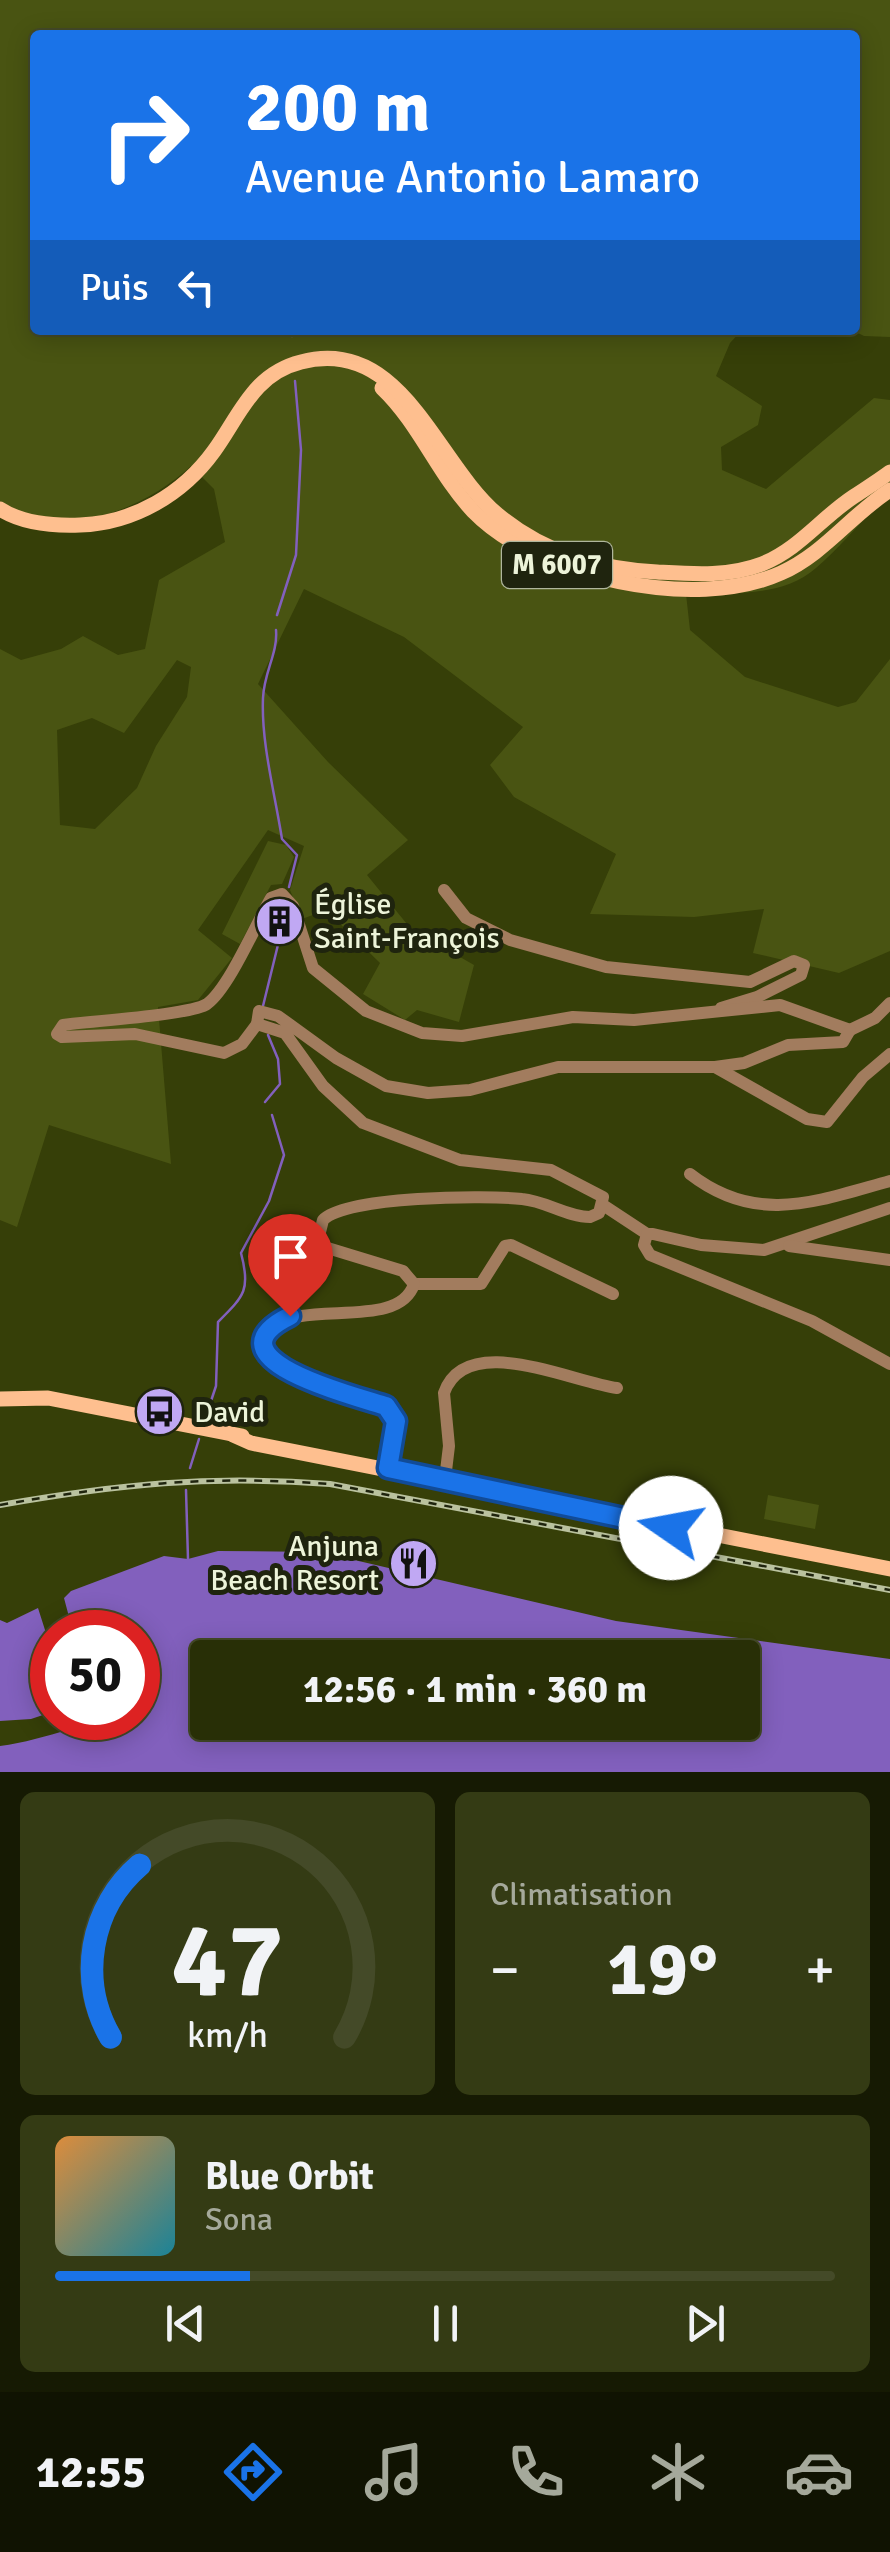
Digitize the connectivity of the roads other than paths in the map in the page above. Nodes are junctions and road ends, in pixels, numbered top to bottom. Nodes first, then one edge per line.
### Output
1 (274, 375) junction
2 (890, 472) edge
3 (890, 490) edge
4 (863, 492) junction
5 (0, 509) edge
6 (829, 542) junction
7 (702, 575) junction
8 (444, 890) dead end
9 (890, 1003) edge
10 (717, 1014) junction
11 (257, 1024) junction
12 (850, 1030) junction
13 (890, 1054) edge
14 (716, 1067) junction
15 (690, 1174) dead end
16 (890, 1181) edge
17 (604, 1204) junction
18 (890, 1208) edge
19 (646, 1234) junction
20 (788, 1244) junction
21 (890, 1260) edge
22 (414, 1284) junction
23 (613, 1294) dead end
24 (890, 1364) edge
25 (617, 1388) dead end
26 (0, 1399) edge
27 (388, 1468) junction
28 (444, 1480) junction
29 (890, 1569) edge

1 - 5 main road, M 6007
1 - 6 main road, M 6007
1 - 7 main road, M 6007
2 - 4 main road, M 6007
3 - 6 main road, M 6007
4 - 6 main road
4 - 7 main road, M 6007
6 - 7 main road
8 - 10 street
9 - 12 street
10 - 11 street
10 - 12 street
11 - 14 street
11 - 17 street
12 - 14 street
13 - 14 street
15 - 16 street
17 - 19 street
17 - 22 street
18 - 20 street
19 - 20 street
19 - 24 street
20 - 21 street
22 - 23 street
22 - 27 street
25 - 28 street
26 - 27 main road
27 - 28 main road
28 - 29 main road

